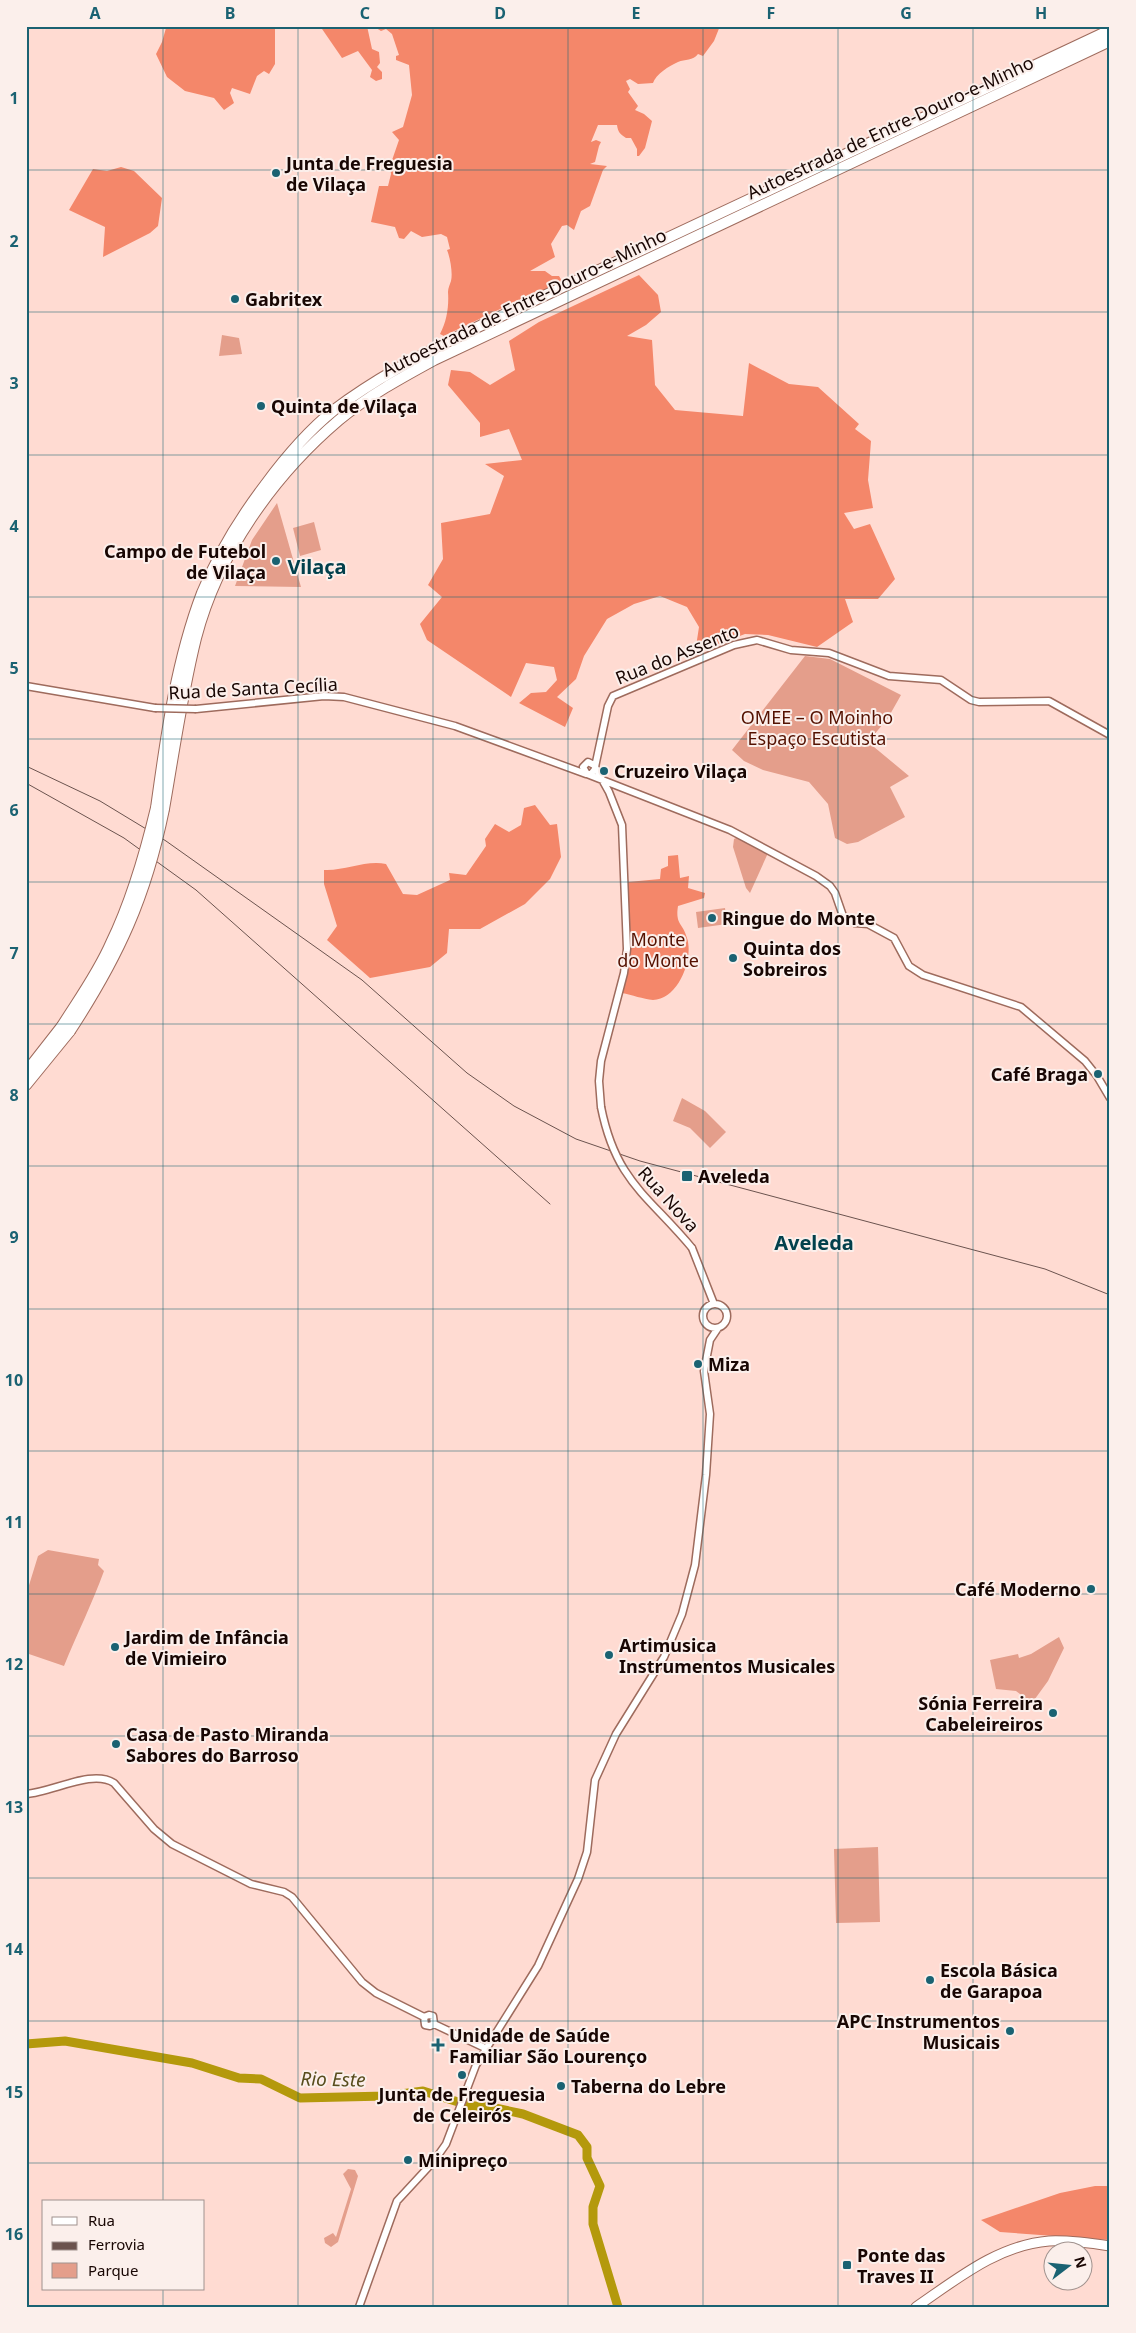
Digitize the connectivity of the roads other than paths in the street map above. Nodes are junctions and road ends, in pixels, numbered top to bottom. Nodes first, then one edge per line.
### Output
1 (1110, 30) edge
2 (1110, 41) edge
3 (536, 305) junction
4 (26, 686) edge
5 (1110, 735) edge
6 (600, 744) junction
7 (586, 762) junction
8 (562, 765) junction
9 (595, 768) junction
10 (587, 774) junction
11 (604, 781) junction
12 (66, 1028) junction
13 (26, 1072) edge
14 (26, 1085) edge
15 (1110, 1098) edge
16 (711, 1304) junction
17 (707, 1325) junction
18 (718, 1328) junction
19 (710, 1340) junction
20 (26, 1794) edge
21 (485, 2048) junction
22 (1110, 2246) edge
23 (359, 2307) edge
24 (916, 2307) edge

1 - 3 highway, Autoestrada de Entre-Douro-e-Minho
2 - 3 highway, Autoestrada de Entre-Douro-e-Minho
3 - 12 highway, Autoestrada de Entre-Douro-e-Minho, bridge
4 - 8 street, Rua de Santa Cecília, bridge
5 - 6 street, Rua do Assento
6 - 7 street, Rua do Assento
6 - 9 street, Rua do Assento
7 - 8 street, Rua de Santa Cecília
7 - 9 street
7 - 10 street
8 - 10 street, Rua de Santa Cecília
9 - 10 street
9 - 11 street, Rua Nova
10 - 11 street, Rua de Santa Cecília
11 - 15 street, Rua de Santa Cecília
11 - 16 street, Rua Nova, bridge
12 - 13 highway, Autoestrada de Entre-Douro-e-Minho
12 - 14 highway, Autoestrada de Entre-Douro-e-Minho
16 - 17 street
16 - 18 street
17 - 18 street
17 - 19 street
18 - 19 street
19 - 21 street
20 - 21 street
21 - 23 street
22 - 24 main road

